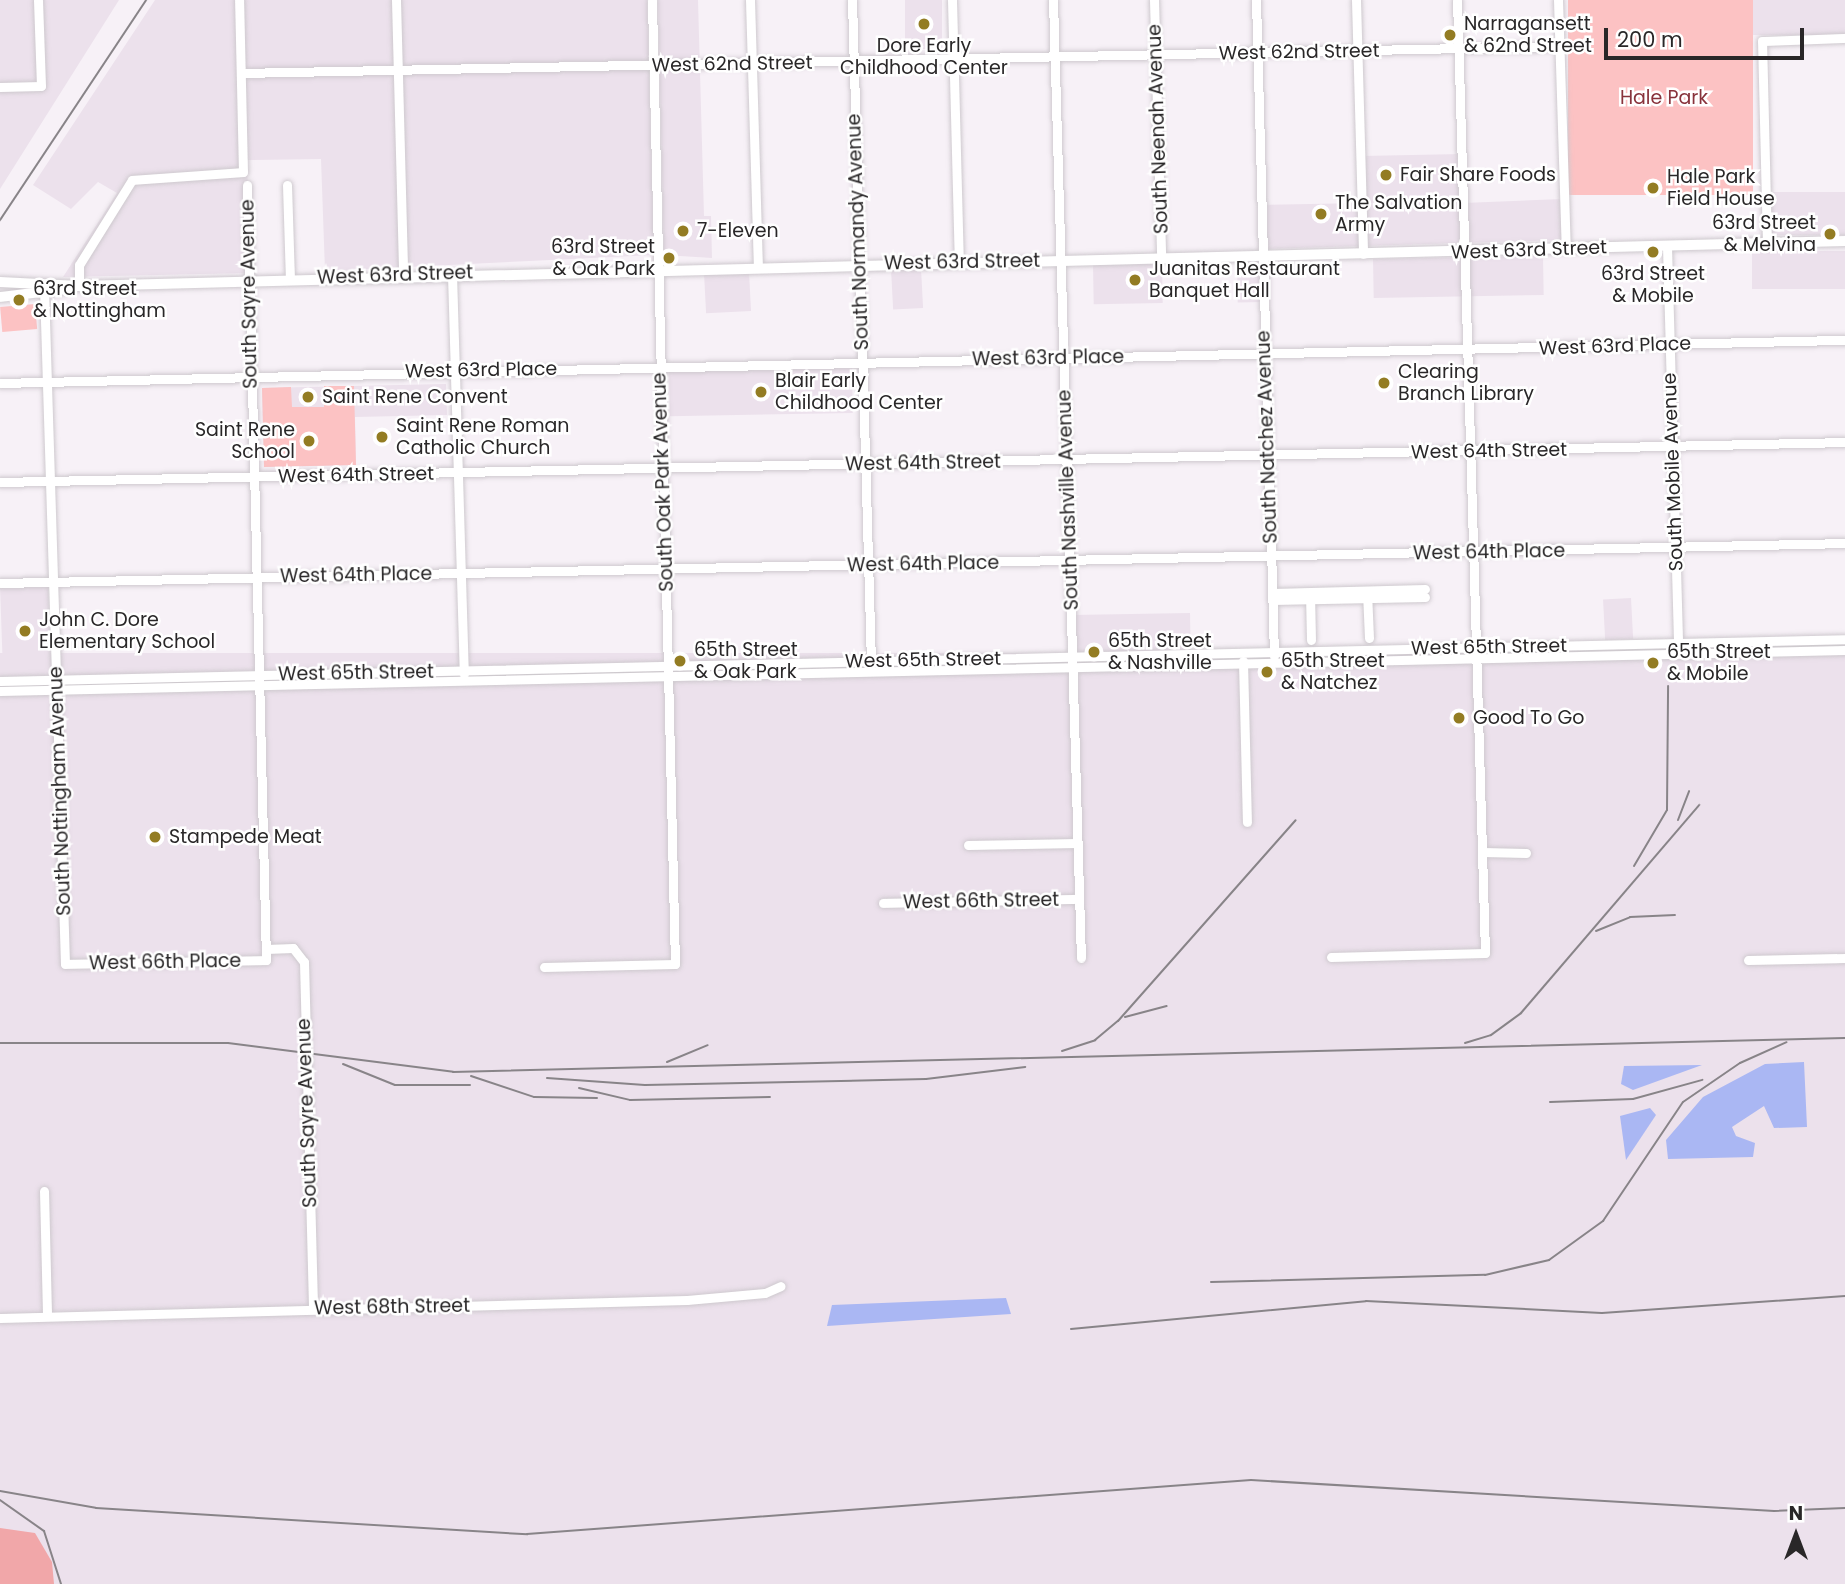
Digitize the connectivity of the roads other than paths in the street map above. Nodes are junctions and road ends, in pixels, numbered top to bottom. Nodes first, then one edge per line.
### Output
1 (38, 0) edge
2 (239, 0) edge
3 (396, 0) edge
4 (652, 0) edge
5 (751, 0) edge
6 (852, 0) edge
7 (952, 0) edge
8 (1053, 0) edge
9 (1154, 0) edge
10 (1256, 0) edge
11 (1356, 0) edge
12 (1457, 0) edge
13 (1558, 0) edge
14 (1845, 38) edge
15 (1559, 46) junction
16 (1459, 49) junction
17 (1357, 51) junction
18 (1257, 53) junction
19 (1155, 55) junction
20 (1054, 57) junction
21 (954, 59) junction
22 (853, 61) junction
23 (752, 63) junction
24 (653, 65) junction
25 (398, 70) junction
26 (241, 73) junction
27 (0, 87) edge
28 (247, 185) dead end
29 (287, 185) dead end
30 (1845, 241) edge
31 (1767, 244) junction
32 (1667, 246) junction
33 (1566, 249) junction
34 (1464, 252) junction
35 (1363, 254) junction
36 (1262, 256) junction
37 (1161, 258) junction
38 (1060, 260) junction
39 (960, 262) junction
40 (859, 264) junction
41 (758, 265) junction
42 (659, 267) junction
43 (452, 274) junction
44 (403, 275) junction
45 (290, 279) junction
46 (249, 280) junction
47 (0, 282) edge
48 (79, 286) junction
49 (44, 288) junction
50 (0, 297) edge
51 (1845, 340) edge
52 (1670, 344) junction
53 (1467, 350) junction
54 (1265, 354) junction
55 (1063, 358) junction
56 (862, 362) junction
57 (660, 366) junction
58 (456, 370) junction
59 (251, 374) junction
60 (47, 378) junction
61 (0, 383) edge
62 (1845, 442) edge
63 (1672, 447) junction
64 (1470, 452) junction
65 (1268, 456) junction
66 (1067, 460) junction
67 (865, 464) junction
68 (662, 469) junction
69 (459, 473) junction
70 (254, 477) junction
71 (50, 481) junction
72 (0, 482) edge
73 (1845, 543) edge
74 (1675, 547) junction
75 (1474, 552) junction
76 (1271, 556) junction
77 (1070, 561) junction
78 (868, 565) junction
79 (665, 569) junction
80 (461, 573) junction
81 (257, 578) junction
82 (53, 582) junction
83 (0, 583) edge
84 (1425, 593) dead end
85 (1368, 594) junction
86 (1310, 595) junction
87 (1272, 596) junction
88 (1369, 638) dead end
89 (1845, 639) edge
90 (1311, 640) dead end
91 (1678, 643) junction
92 (1476, 647) junction
93 (1845, 650) edge
94 (1274, 652) junction
95 (1242, 653) junction
96 (1678, 655) junction
97 (1073, 656) junction
98 (871, 661) junction
99 (1477, 661) junction
100 (1274, 664) junction
101 (1243, 665) junction
102 (668, 666) junction
103 (1073, 668) junction
104 (464, 670) junction
105 (871, 673) junction
106 (259, 675) junction
107 (669, 678) junction
108 (0, 681) edge
109 (464, 682) junction
110 (58, 685) junction
111 (259, 686) junction
112 (0, 691) edge
113 (1247, 821) dead end
114 (1078, 843) junction
115 (968, 845) dead end
116 (1483, 852) junction
117 (1526, 853) dead end
118 (1079, 899) junction
119 (883, 903) dead end
120 (266, 949) junction
121 (1331, 957) dead end
122 (1081, 958) dead end
123 (1845, 958) edge
124 (266, 960) joint
125 (1748, 960) dead end
126 (65, 964) joint
127 (544, 967) dead end
128 (44, 1191) dead end
129 (781, 1286) dead end
130 (313, 1309) junction
131 (47, 1316) junction
132 (0, 1318) edge

1 - 27 street
2 - 26 street, South Sayre Avenue
3 - 25 street
4 - 24 street, South Oak Park Avenue
5 - 23 street
6 - 22 street, South Normandy Avenue
7 - 21 street
8 - 20 street, South Nashville Avenue
9 - 19 street, South Neenah Avenue
10 - 18 street, South Natchez Avenue
11 - 17 street
12 - 16 street
13 - 15 street
14 - 31 street
15 - 16 street, West 62nd Street
15 - 33 street
16 - 17 street, West 62nd Street
16 - 34 street
17 - 18 street, West 62nd Street
17 - 35 street
18 - 19 street, West 62nd Street
18 - 36 street, South Natchez Avenue
19 - 20 street, West 62nd Street
19 - 37 street, South Neenah Avenue
20 - 21 street, West 62nd Street
20 - 38 street, South Nashville Avenue
21 - 22 street, West 62nd Street
21 - 39 street
22 - 23 street, West 62nd Street
22 - 40 street, South Normandy Avenue
23 - 24 street, West 62nd Street
23 - 41 street
24 - 25 street, West 62nd Street
24 - 42 street, South Oak Park Avenue
25 - 26 street, West 62nd Street
25 - 44 street
26 - 48 street, South Sayre Avenue
28 - 46 street, South Sayre Avenue
29 - 45 street
30 - 31 main road, West 63rd Street
31 - 32 main road, West 63rd Street
32 - 33 main road, West 63rd Street
32 - 52 street, South Mobile Avenue
33 - 34 main road, West 63rd Street
34 - 35 main road, West 63rd Street
34 - 53 street
35 - 36 main road, West 63rd Street
36 - 37 main road, West 63rd Street
36 - 54 street, South Natchez Avenue
37 - 38 main road, West 63rd Street
38 - 39 main road, West 63rd Street
38 - 55 street, South Nashville Avenue
39 - 40 main road, West 63rd Street
40 - 41 main road, West 63rd Street
40 - 56 street, South Normandy Avenue
41 - 42 main road, West 63rd Street
42 - 43 main road, West 63rd Street
42 - 57 street, South Oak Park Avenue
43 - 44 main road, West 63rd Street
43 - 58 street
44 - 45 main road, West 63rd Street
45 - 46 main road, West 63rd Street
46 - 48 main road, West 63rd Street
46 - 59 street, South Sayre Avenue
47 - 49 main road, West 63rd Street
48 - 49 main road, West 63rd Street
49 - 50 main road, West 63rd Street
49 - 60 street, South Nottingham Avenue
51 - 52 street, West 63rd Place
52 - 53 street, West 63rd Place
52 - 63 street, South Mobile Avenue
53 - 54 street, West 63rd Place
53 - 64 street
54 - 55 street, West 63rd Place
54 - 65 street, South Natchez Avenue
55 - 56 street, West 63rd Place
55 - 66 street, South Nashville Avenue
56 - 57 street, West 63rd Place
56 - 67 street, South Normandy Avenue
57 - 58 street, West 63rd Place
57 - 68 street, South Oak Park Avenue
58 - 59 street, West 63rd Place
58 - 69 street
59 - 60 street, West 63rd Place
59 - 70 street, South Sayre Avenue
60 - 61 street, West 63rd Place
60 - 71 street, South Nottingham Avenue
62 - 63 street, West 64th Street
63 - 64 street, West 64th Street
63 - 74 street, South Mobile Avenue
64 - 65 street, West 64th Street
64 - 75 street
65 - 66 street, West 64th Street
65 - 76 street, South Natchez Avenue
66 - 67 street, West 64th Street
66 - 77 street, South Nashville Avenue
67 - 68 street, West 64th Street
67 - 78 street, South Normandy Avenue
68 - 69 street, West 64th Street
68 - 79 street, South Oak Park Avenue
69 - 70 street, West 64th Street
69 - 80 street
70 - 71 street, West 64th Street
70 - 81 street, South Sayre Avenue
71 - 72 street, West 64th Street
71 - 82 street, South Nottingham Avenue
73 - 74 street, West 64th Place
74 - 75 street, West 64th Place
74 - 91 street, South Mobile Avenue
75 - 76 street, West 64th Place
75 - 92 street
76 - 77 street, West 64th Place
76 - 87 street, South Natchez Avenue
77 - 78 street, West 64th Place
77 - 97 street, South Nashville Avenue
78 - 79 street, West 64th Place
78 - 98 street, South Normandy Avenue
79 - 80 street, West 64th Place
79 - 102 street, South Oak Park Avenue
80 - 81 street, West 64th Place
80 - 104 street
81 - 82 street, West 64th Place
81 - 106 street, South Sayre Avenue
82 - 83 street, West 64th Place
82 - 110 street, South Nottingham Avenue
84 - 85 street
85 - 86 street
85 - 88 street
86 - 87 street
86 - 90 street
87 - 94 street, South Natchez Avenue
89 - 91 street, West 65th Street
91 - 92 street, West 65th Street
91 - 96 street, South Mobile Avenue
92 - 94 street, West 65th Street
92 - 99 street
93 - 96 street, West 65th Street
94 - 95 street, West 65th Street
94 - 100 street, South Natchez Avenue
95 - 97 street, West 65th Street
95 - 101 street
96 - 99 street, West 65th Street
97 - 98 street, West 65th Street
97 - 103 street, South Nashville Avenue
98 - 102 street, West 65th Street
98 - 105 street, South Normandy Avenue
99 - 100 street, West 65th Street
99 - 116 street
100 - 101 street, West 65th Street
101 - 103 street, West 65th Street
101 - 113 street
102 - 104 street, West 65th Street
102 - 107 street, South Oak Park Avenue
103 - 105 street, West 65th Street
103 - 114 street, South Nashville Avenue
104 - 106 street, West 65th Street
104 - 109 street
105 - 107 street, West 65th Street
106 - 110 street, West 65th Street
106 - 111 street, South Sayre Avenue
107 - 109 street, West 65th Street
107 - 127 street, South Oak Park Avenue
108 - 110 street, West 65th Street
109 - 111 street, West 65th Street
110 - 111 street, West 65th Street
110 - 112 street, West 65th Street
110 - 126 street, South Nottingham Avenue
111 - 120 street, South Sayre Avenue
114 - 115 street
114 - 118 street, South Nashville Avenue
116 - 117 street
116 - 121 street
118 - 119 street, West 66th Street
118 - 122 street, South Nashville Avenue
120 - 124 street, South Sayre Avenue
120 - 130 street, South Sayre Avenue
123 - 125 street
124 - 126 street, West 66th Place
128 - 131 street
129 - 130 street, West 68th Street
130 - 131 street, West 68th Street
131 - 132 street, West 68th Street

